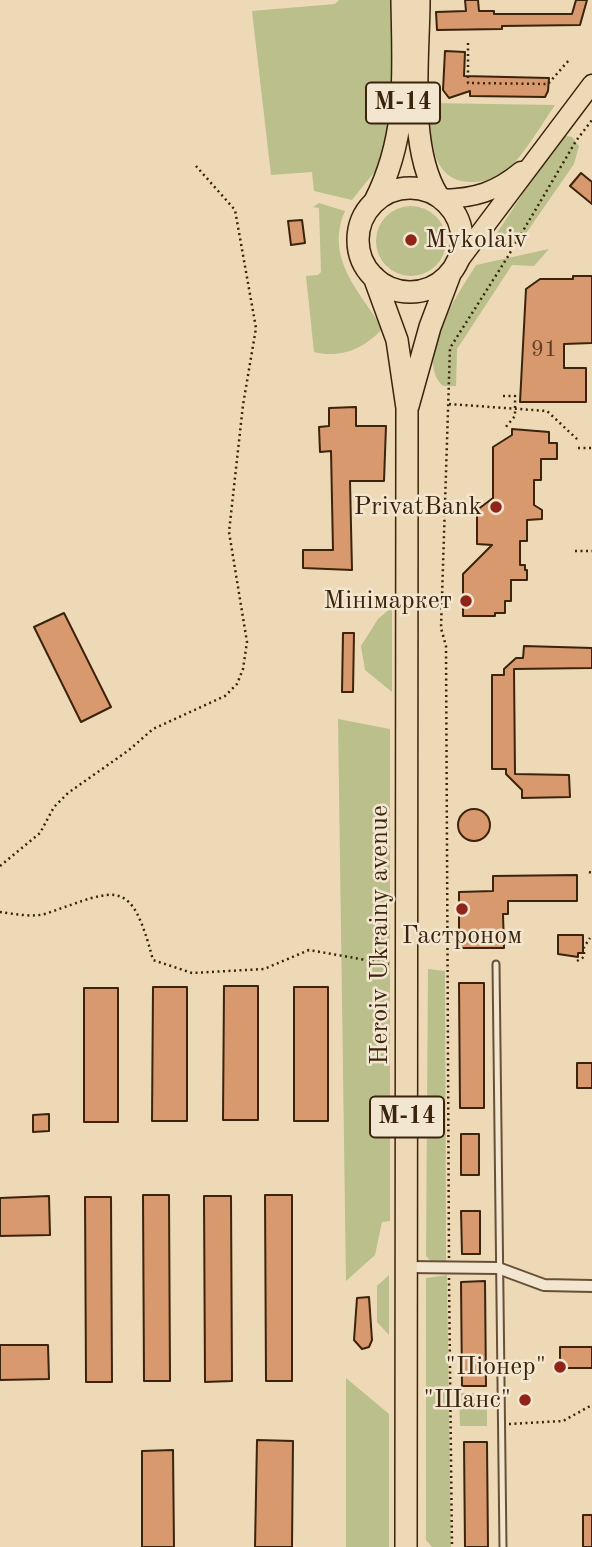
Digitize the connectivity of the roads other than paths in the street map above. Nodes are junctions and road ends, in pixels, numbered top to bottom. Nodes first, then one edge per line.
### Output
1 (402, 0) edge
2 (419, 0) edge
3 (592, 84) edge
4 (537, 157) junction
5 (440, 197) junction
6 (375, 201) junction
7 (453, 269) junction
8 (374, 277) junction
9 (407, 408) junction
10 (496, 964) dead end
11 (407, 1267) junction
12 (498, 1268) junction
13 (592, 1286) edge
14 (406, 1547) edge
15 (503, 1547) edge

1 - 6 highway, М-14
2 - 5 highway, М-14
3 - 4 main road
4 - 5 main road
4 - 7 main road
5 - 6 highway
5 - 7 highway, М-14
6 - 8 highway, М-14
7 - 8 highway
7 - 9 highway, Heroiv Ukrainy avenue / М-14
8 - 9 highway, Heroiv Ukrainy avenue / М-14
9 - 11 highway, Heroiv Ukrainy avenue / М-14
10 - 12 lane
11 - 12 street
11 - 14 highway, Heroiv Ukrainy avenue / М-14
12 - 13 street
12 - 15 lane

